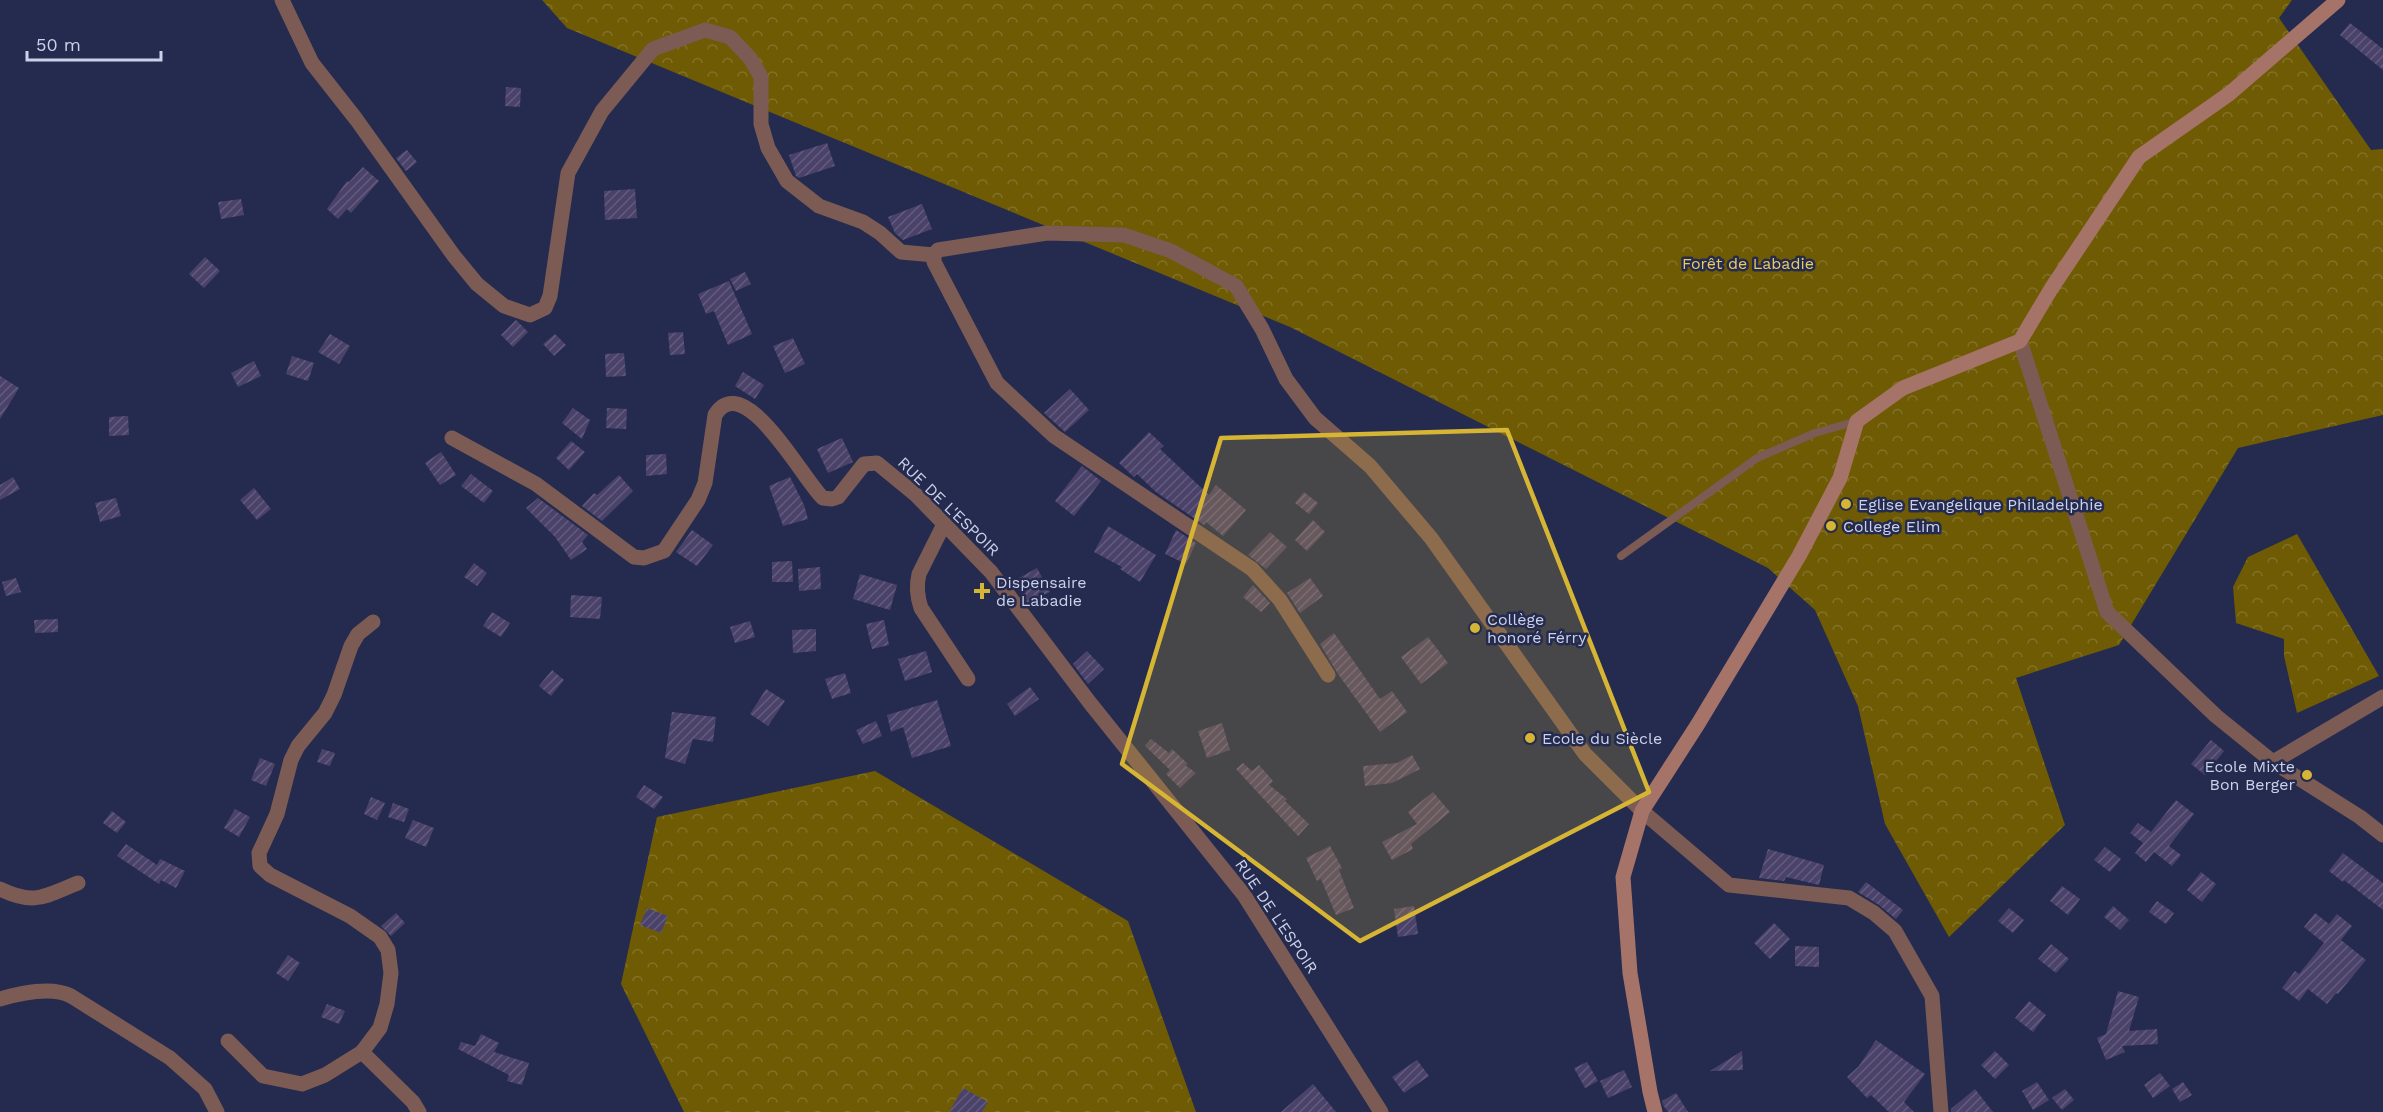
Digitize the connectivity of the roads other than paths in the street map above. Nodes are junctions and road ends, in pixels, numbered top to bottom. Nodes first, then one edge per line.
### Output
1 (282, 0) edge
2 (2338, 0) edge
3 (934, 255) junction
4 (2020, 341) junction
5 (1857, 422) junction
6 (452, 438) dead end
7 (944, 524) junction
8 (1621, 556) dead end
9 (373, 622) dead end
10 (1328, 675) dead end
11 (968, 679) dead end
12 (2383, 698) edge
13 (2273, 762) junction
14 (1642, 811) junction
15 (2383, 835) edge
16 (78, 883) dead end
17 (0, 889) edge
18 (0, 999) edge
19 (228, 1041) dead end
20 (362, 1052) junction
21 (217, 1112) edge
22 (419, 1112) edge
23 (1381, 1112) edge
24 (1655, 1112) edge
25 (1941, 1112) edge

1 - 3 street
2 - 4 street
3 - 10 street
3 - 14 street
4 - 5 street
4 - 13 street
5 - 8 lane
5 - 14 street
6 - 7 street, RUE DE L'ESPOIR
7 - 11 street
7 - 23 street, RUE DE L'ESPOIR
9 - 20 street
12 - 13 street
13 - 15 street
14 - 24 street
14 - 25 street
16 - 17 street
18 - 21 street
19 - 20 street
20 - 22 street

